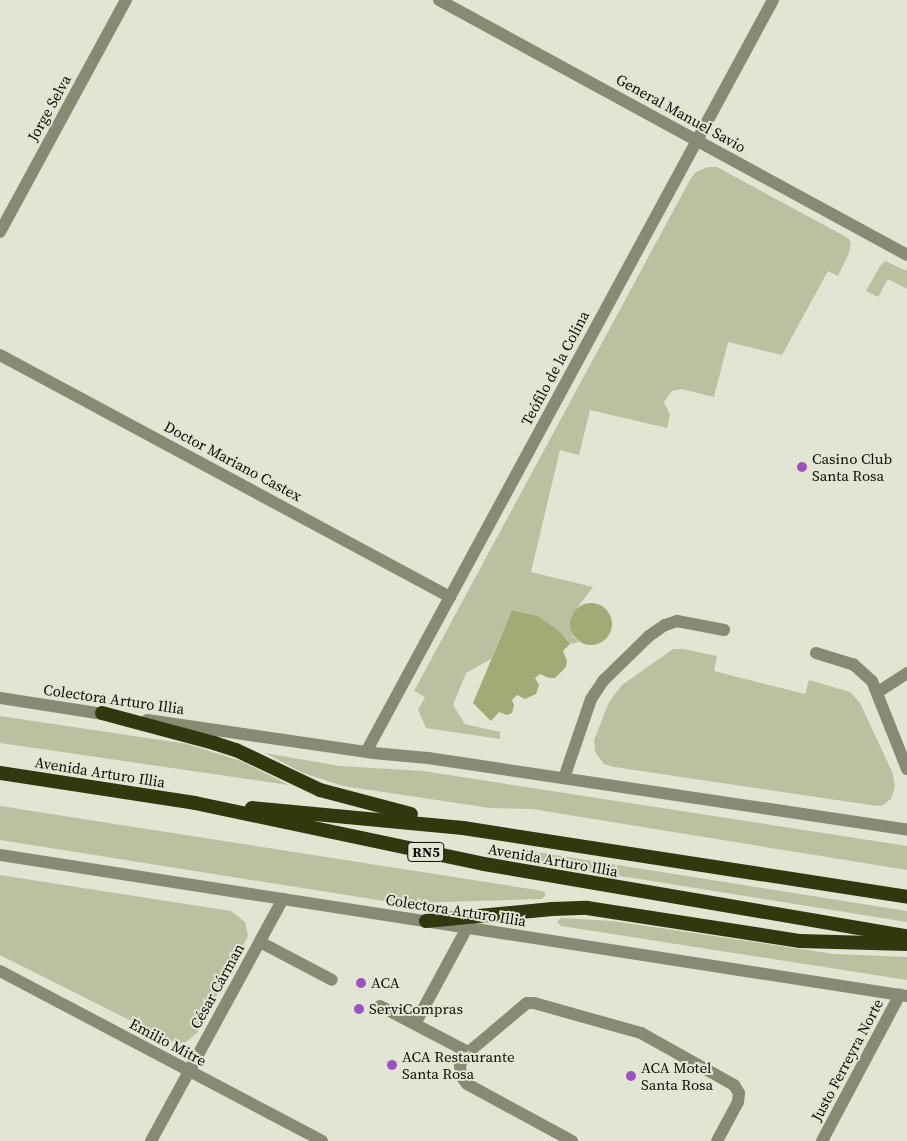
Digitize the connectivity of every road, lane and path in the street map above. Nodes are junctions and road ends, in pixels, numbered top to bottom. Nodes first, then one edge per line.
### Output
1 (126, 0) edge
2 (439, 0) edge
3 (773, 0) edge
4 (697, 140) junction
5 (0, 232) edge
6 (907, 255) edge
7 (0, 355) edge
8 (450, 596) junction
9 (724, 630) dead end
10 (816, 653) dead end
11 (907, 673) edge
12 (878, 692) junction
13 (0, 698) edge
14 (102, 714) junction
15 (366, 752) junction
16 (907, 769) edge
17 (0, 773) edge
18 (564, 778) junction
19 (195, 803) junction
20 (463, 828) junction
21 (907, 830) edge
22 (0, 855) edge
23 (907, 897) edge
24 (283, 899) junction
25 (426, 922) junction
26 (467, 928) junction
27 (907, 936) edge
28 (260, 942) junction
29 (907, 944) edge
30 (0, 971) edge
31 (332, 980) dead end
32 (903, 995) edge
33 (380, 1006) dead end
34 (415, 1024) junction
35 (468, 1052) junction
36 (189, 1071) junction
37 (152, 1141) edge
38 (322, 1141) edge
39 (572, 1141) edge
40 (717, 1141) edge
41 (822, 1141) edge

1 - 5 street, Jorge Selva
2 - 4 street, General Manuel Savio
3 - 4 street, Teófilo de la Colina
4 - 6 street, General Manuel Savio
4 - 8 street, Teófilo de la Colina
7 - 8 street, Doctor Mariano Castex
8 - 15 street, Teófilo de la Colina
9 - 18 street
10 - 12 street
11 - 12 street
12 - 16 street
13 - 14 street, Colectora Arturo Illia
14 - 15 street, Colectora Arturo Illia
14 - 20 highway
15 - 18 street, Colectora Arturo Illia
17 - 19 highway, Avenida Arturo Illia / RN5
18 - 21 street, Colectora Arturo Illia
19 - 20 highway, Avenida Arturo Illia / RN5
19 - 27 highway, Avenida Arturo Illia / RN5
20 - 23 highway, Avenida Arturo Illia / RN5
22 - 24 street, Colectora Arturo Illia
24 - 25 street, Colectora Arturo Illia
24 - 28 street, César Cárman
25 - 26 street, Colectora Arturo Illia
25 - 29 highway
26 - 32 street, Colectora Arturo Illia
26 - 34 street
28 - 31 street
28 - 36 street, César Cárman
30 - 36 street, Emilio Mitre
32 - 41 street, Justo Ferreyra Norte
33 - 34 street
34 - 35 street
35 - 39 street
35 - 40 street
36 - 37 street, César Cárman
36 - 38 street, Emilio Mitre

